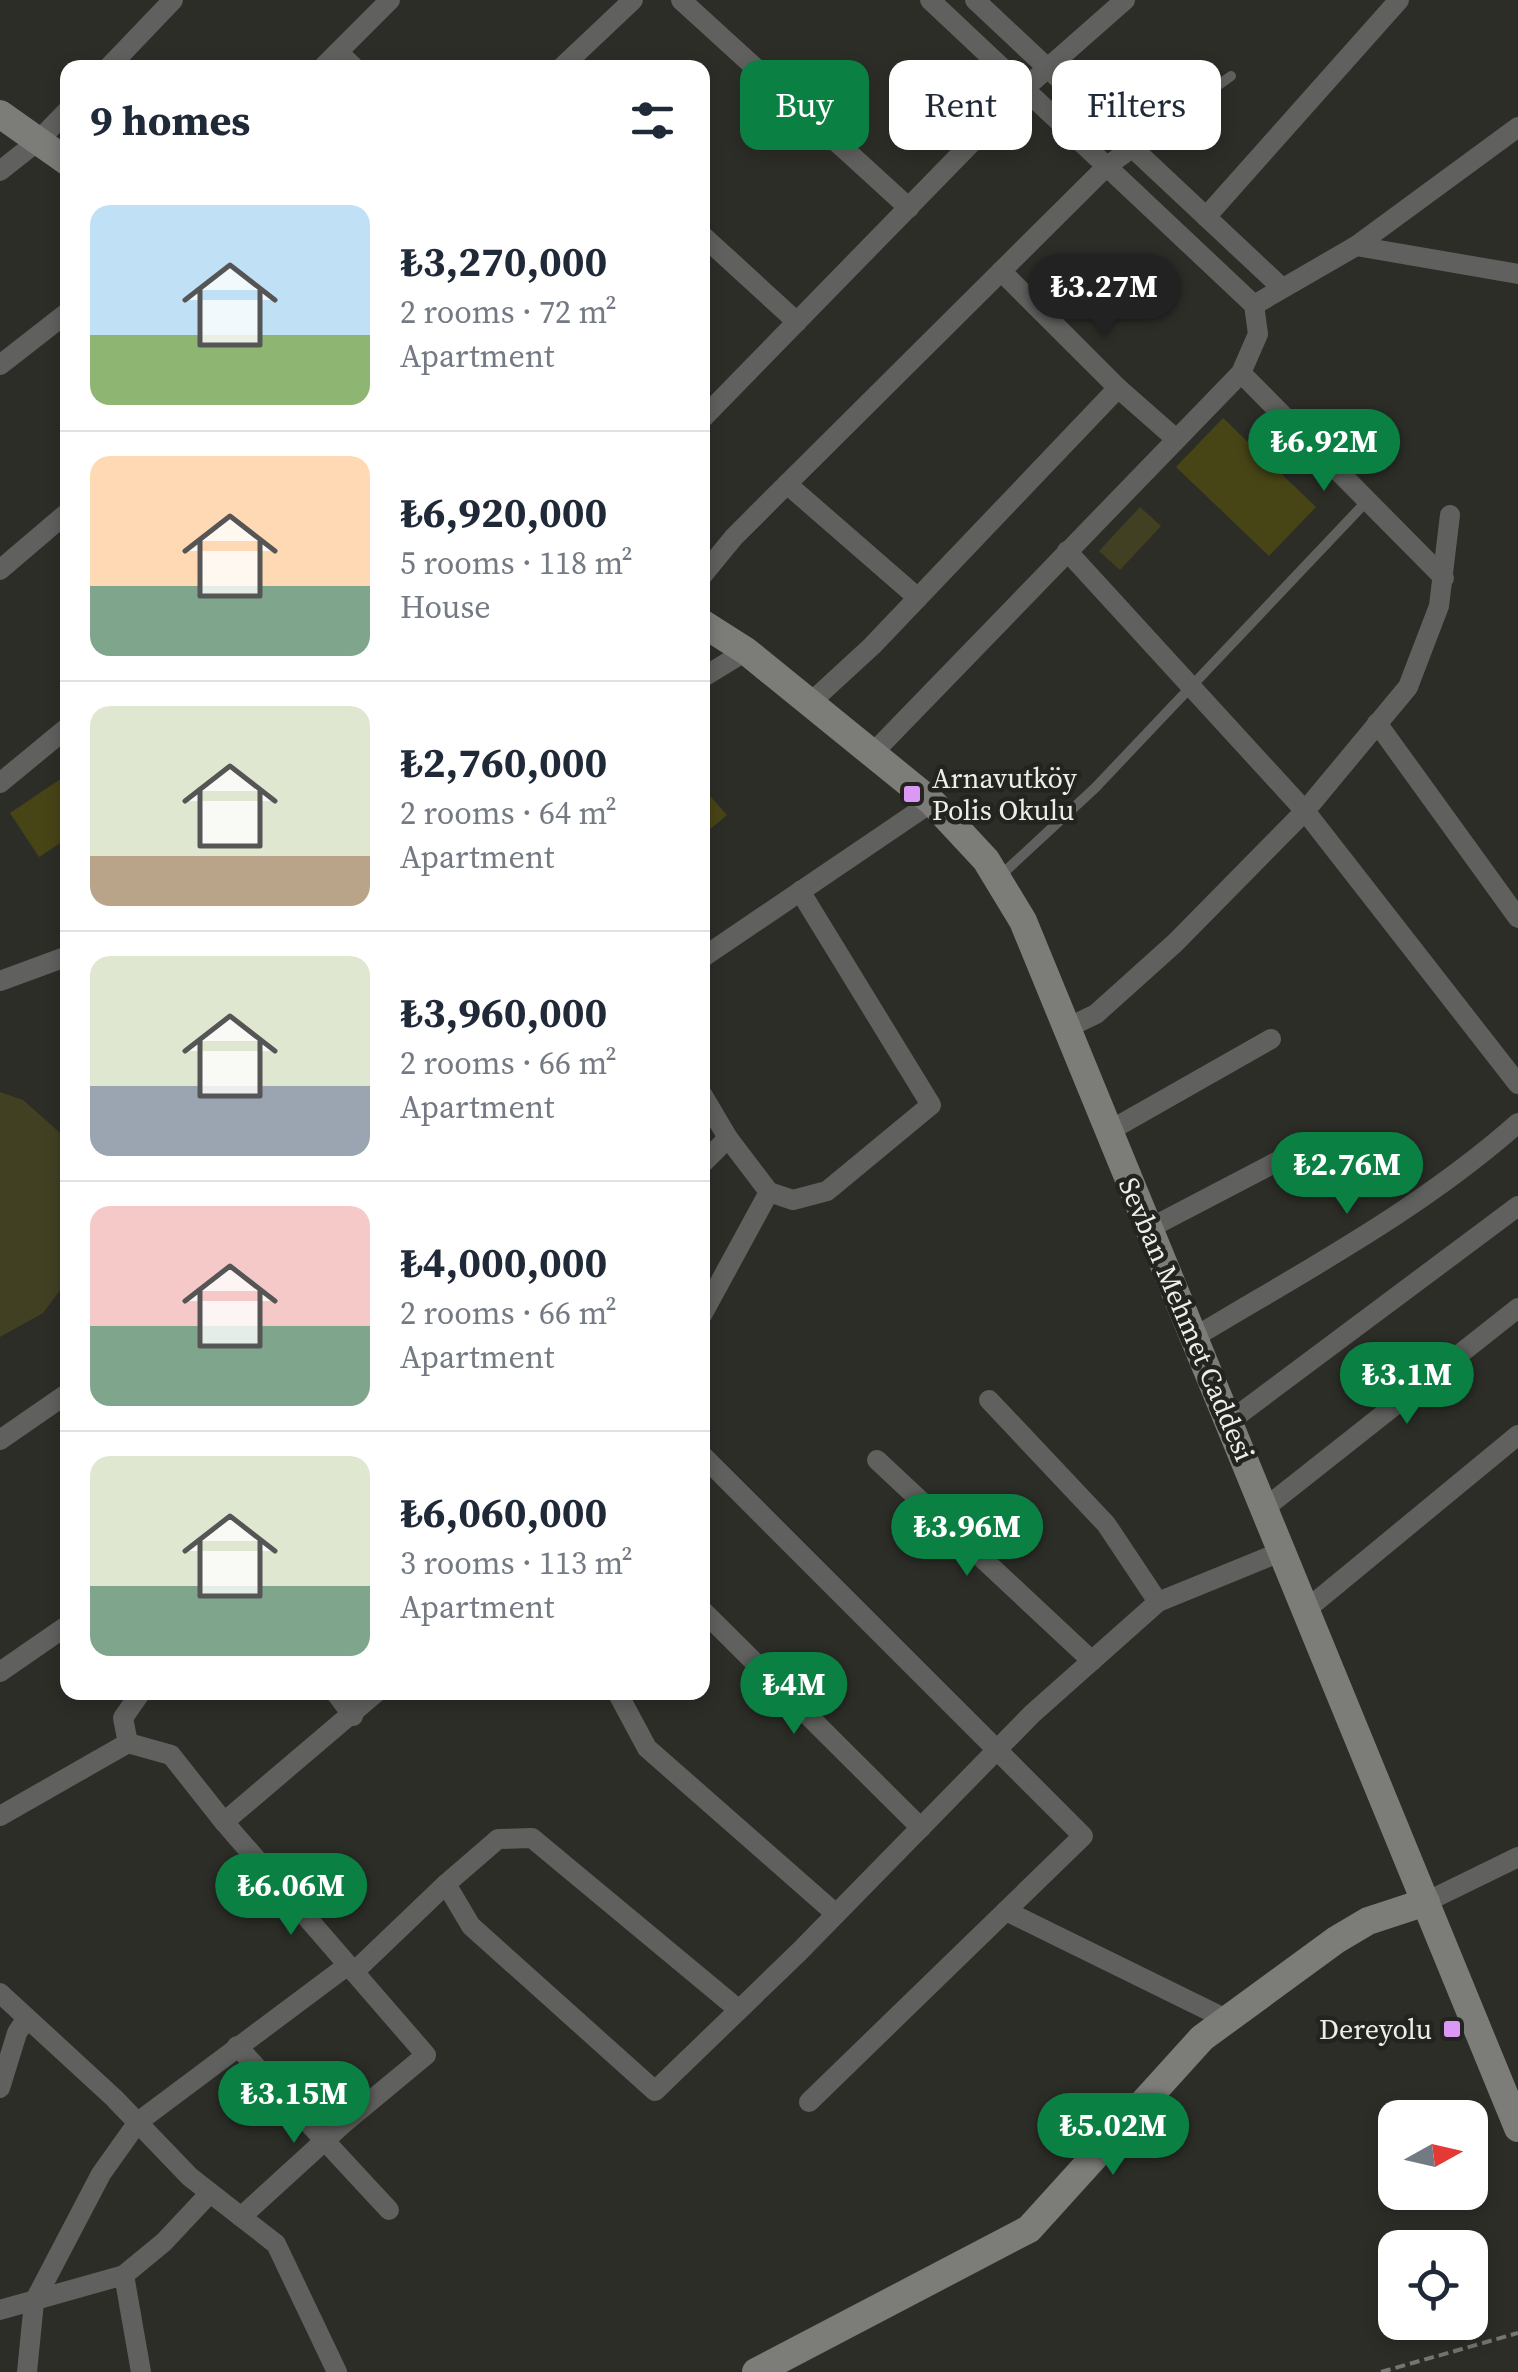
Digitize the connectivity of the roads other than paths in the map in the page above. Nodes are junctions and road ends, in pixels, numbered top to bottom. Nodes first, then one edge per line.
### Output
1 (173, 0) edge
2 (390, 0) edge
3 (633, 0) edge
4 (681, 0) edge
5 (930, 0) edge
6 (975, 0) edge
7 (1124, 0) edge
8 (1391, 2) edge
9 (116, 60) edge
10 (330, 60) edge
11 (569, 60) edge
12 (995, 60) edge
13 (1048, 68) junction
14 (1052, 72) edge
15 (1231, 76) dead end
16 (1032, 82) edge
17 (1221, 83) edge
18 (1032, 95) edge
19 (0, 114) edge
20 (60, 118) edge
21 (1518, 127) edge
22 (38, 141) junction
23 (965, 150) edge
24 (1129, 150) edge
25 (1134, 150) edge
26 (60, 156) edge
27 (1108, 166) junction
28 (0, 171) edge
29 (909, 208) junction
30 (1206, 217) junction
31 (710, 243) edge
32 (1356, 246) junction
33 (1001, 271) junction
34 (1518, 274) edge
35 (1282, 288) junction
36 (1254, 305) junction
37 (60, 318) edge
38 (798, 322) junction
39 (0, 366) edge
40 (1241, 373) junction
41 (1118, 388) junction
42 (710, 412) edge
43 (1176, 439) junction
44 (787, 484) junction
45 (1366, 502) junction
46 (1450, 514) dead end
47 (60, 519) edge
48 (1067, 551) junction
49 (710, 566) edge
50 (0, 570) edge
51 (1444, 578) junction
52 (918, 598) junction
53 (710, 628) edge
54 (746, 651) junction
55 (710, 673) edge
56 (1191, 687) junction
57 (810, 703) junction
58 (1377, 723) junction
59 (60, 734) edge
60 (872, 754) junction
61 (0, 783) edge
62 (932, 802) junction
63 (1305, 811) junction
64 (998, 879) junction
65 (800, 892) junction
66 (1518, 918) edge
67 (710, 953) edge
68 (60, 959) edge
69 (0, 981) edge
70 (1067, 1028) junction
71 (1272, 1039) dead end
72 (1518, 1084) edge
73 (710, 1108) edge
74 (1110, 1131) junction
75 (1515, 1132) edge
76 (728, 1138) junction
77 (710, 1156) edge
78 (1282, 1159) dead end
79 (769, 1192) junction
80 (1518, 1206) edge
81 (1150, 1228) junction
82 (710, 1300) edge
83 (1518, 1308) edge
84 (1195, 1337) junction
85 (60, 1399) edge
86 (989, 1400) dead end
87 (1230, 1421) junction
88 (1518, 1435) edge
89 (0, 1440) edge
90 (876, 1460) dead end
91 (710, 1463) edge
92 (1265, 1508) junction
93 (1283, 1551) junction
94 (1158, 1602) junction
95 (1307, 1609) junction
96 (710, 1618) edge
97 (60, 1631) edge
98 (1092, 1661) junction
99 (0, 1672) edge
100 (135, 1700) edge
101 (341, 1700) edge
102 (369, 1700) edge
103 (620, 1700) edge
104 (353, 1716) junction
105 (128, 1744) junction
106 (997, 1750) junction
107 (0, 1816) edge
108 (224, 1822) junction
109 (920, 1828) junction
110 (1518, 1856) edge
111 (446, 1884) junction
112 (1426, 1902) junction
113 (1006, 1912) junction
114 (836, 1914) junction
115 (351, 1968) junction
116 (0, 1993) edge
117 (739, 2010) junction
118 (26, 2018) junction
119 (1226, 2019) junction
120 (237, 2046) junction
121 (0, 2088) edge
122 (809, 2102) dead end
123 (138, 2122) junction
124 (1518, 2128) edge
125 (326, 2143) junction
126 (210, 2193) junction
127 (389, 2210) dead end
128 (241, 2217) junction
129 (124, 2275) junction
130 (34, 2302) junction
131 (0, 2310) edge
132 (26, 2372) edge
133 (141, 2372) edge
134 (337, 2372) edge
135 (756, 2372) edge

1 - 9 street
2 - 10 street
3 - 11 street
4 - 29 street
5 - 12 street
6 - 13 street
7 - 13 street
8 - 30 street
13 - 14 street
13 - 16 street
15 - 17 lane
18 - 27 street
19 - 22 main road
20 - 22 street
21 - 32 street
22 - 26 main road
22 - 28 street
23 - 29 street
24 - 27 street
25 - 30 street
27 - 33 street
27 - 36 street
29 - 38 street
30 - 35 street
31 - 38 street
32 - 34 street
32 - 35 street
33 - 41 street
33 - 44 street
35 - 36 street
36 - 40 street
37 - 39 street
38 - 42 street
40 - 43 street
40 - 45 street
41 - 43 street
41 - 52 street
43 - 48 street
44 - 49 street
44 - 52 street
45 - 51 street
45 - 56 lane
46 - 51 street
47 - 50 street
48 - 56 street
48 - 60 street
51 - 58 street
52 - 57 street
53 - 54 main road, Sevban Mehmet Caddesi
54 - 55 street
54 - 57 main road, Sevban Mehmet Caddesi
56 - 63 street
56 - 64 lane
57 - 60 main road, Sevban Mehmet Caddesi
58 - 63 street
58 - 66 street
59 - 61 street
60 - 62 main road, Sevban Mehmet Caddesi
62 - 64 main road, Sevban Mehmet Caddesi
62 - 65 street
63 - 70 street
63 - 72 street
64 - 70 main road, Sevban Mehmet Caddesi
65 - 67 street
65 - 79 street
68 - 69 street
70 - 74 main road, Sevban Mehmet Caddesi
71 - 74 street
73 - 76 street
74 - 81 main road, Sevban Mehmet Caddesi
75 - 84 street
76 - 77 street
76 - 79 street
78 - 81 street
79 - 82 street
80 - 87 street
81 - 84 main road, Sevban Mehmet Caddesi
83 - 92 street
84 - 87 main road, Sevban Mehmet Caddesi
85 - 89 street
86 - 94 street
87 - 92 main road, Sevban Mehmet Caddesi
88 - 95 street
90 - 98 street
91 - 106 street
92 - 93 main road, Sevban Mehmet Caddesi
93 - 94 street
93 - 95 main road, Sevban Mehmet Caddesi
94 - 98 street
95 - 112 main road, Sevban Mehmet Caddesi
96 - 109 street
97 - 99 street
98 - 106 street
100 - 105 street
101 - 104 street
102 - 104 street
103 - 114 street
104 - 108 street
105 - 107 street
105 - 108 street
106 - 109 street
106 - 113 street
108 - 115 street
109 - 114 street
110 - 112 street
111 - 115 street
111 - 117 street
111 - 117 street
112 - 119 main road
112 - 124 main road, Sevban Mehmet Caddesi
113 - 119 street
113 - 122 street
114 - 117 street
115 - 120 street
115 - 125 street
116 - 118 street
118 - 121 street
118 - 123 street
119 - 135 main road
120 - 123 street
120 - 125 street
123 - 126 street
123 - 130 street
125 - 127 street
125 - 128 street
126 - 128 street
126 - 129 street
128 - 134 street
129 - 130 street
129 - 133 street
130 - 131 street
130 - 132 street

